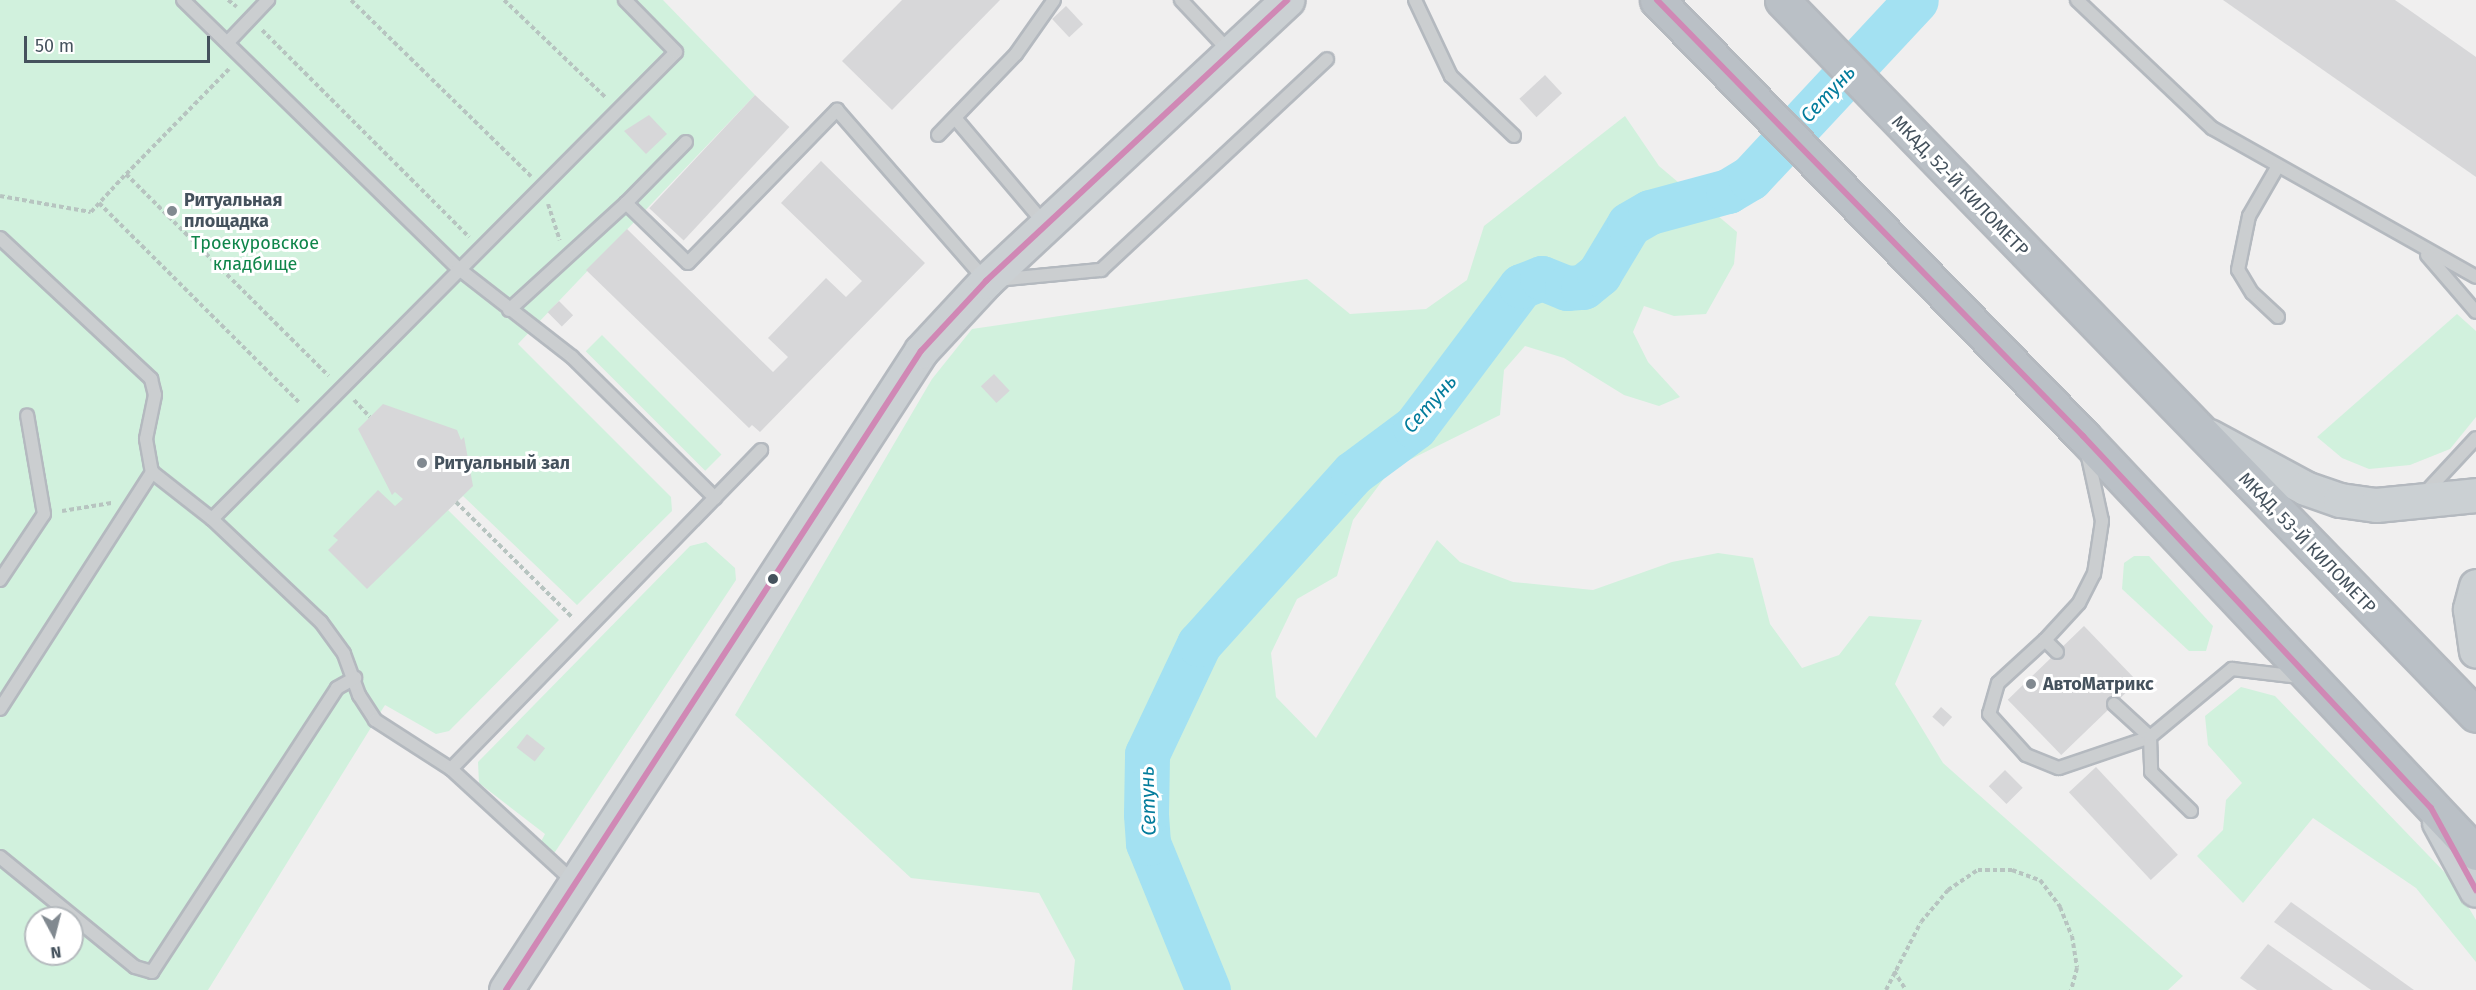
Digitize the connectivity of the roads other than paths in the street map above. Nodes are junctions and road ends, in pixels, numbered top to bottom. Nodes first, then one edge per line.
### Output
1 (183, 0) edge
2 (268, 0) edge
3 (625, 0) edge
4 (1054, 0) edge
5 (1181, 0) edge
6 (1287, 0) edge
7 (1415, 0) edge
8 (1657, 0) edge
9 (1782, 0) edge
10 (2077, 0) edge
11 (230, 41) junction
12 (1230, 53) junction
13 (1327, 59) dead end
14 (954, 118) junction
15 (938, 135) dead end
16 (1514, 136) dead end
17 (686, 142) dead end
18 (2278, 166) junction
19 (626, 203) junction
20 (1047, 226) junction
21 (0, 238) edge
22 (2422, 249) junction
23 (459, 269) junction
24 (2476, 277) edge
25 (986, 281) junction
26 (509, 310) junction
27 (2476, 312) edge
28 (2278, 317) dead end
29 (2140, 369) joint
30 (27, 415) dead end
31 (2197, 430) junction
32 (2077, 431) junction
33 (2476, 438) edge
34 (761, 450) dead end
35 (152, 472) junction
36 (2476, 495) edge
37 (715, 498) junction
38 (2417, 501) junction
39 (212, 519) junction
40 (0, 580) edge
41 (2476, 586) edge
42 (2045, 640) junction
43 (2476, 651) edge
44 (2057, 652) dead end
45 (355, 678) junction
46 (2306, 678) junction
47 (2114, 704) dead end
48 (0, 709) edge
49 (2476, 715) edge
50 (2150, 737) junction
51 (451, 769) junction
52 (2431, 808) junction
53 (2191, 811) dead end
54 (2476, 852) edge
55 (0, 857) edge
56 (574, 883) junction
57 (2476, 890) edge
58 (506, 990) edge

1 - 11 lane
2 - 11 lane
3 - 23 lane
4 - 14 lane
5 - 12 lane
6 - 12 street
7 - 16 lane
8 - 32 highway
9 - 29 highway, МКАД, 52-Й КИЛОМЕТР
10 - 18 lane
11 - 23 lane
12 - 20 street
13 - 25 lane
14 - 15 lane
14 - 20 lane
17 - 19 lane
18 - 22 lane
18 - 28 lane
19 - 25 lane
19 - 26 lane
20 - 25 street
21 - 35 lane
22 - 24 lane
22 - 27 lane
23 - 26 lane
23 - 39 lane
25 - 56 street
26 - 37 lane
29 - 31 highway, МКАД, 53-Й КИЛОМЕТР
30 - 40 lane
31 - 38 street
31 - 49 highway, МКАД, 53-Й КИЛОМЕТР
32 - 42 lane
32 - 46 highway
33 - 38 lane
34 - 37 lane
35 - 39 lane
35 - 48 lane
36 - 38 street
37 - 51 lane
39 - 45 lane
41 - 43 street
42 - 44 lane
42 - 50 lane
45 - 51 lane
45 - 55 lane
46 - 50 lane
46 - 52 highway
47 - 50 lane
50 - 53 lane
51 - 56 lane
52 - 54 highway
52 - 57 street
56 - 58 street

